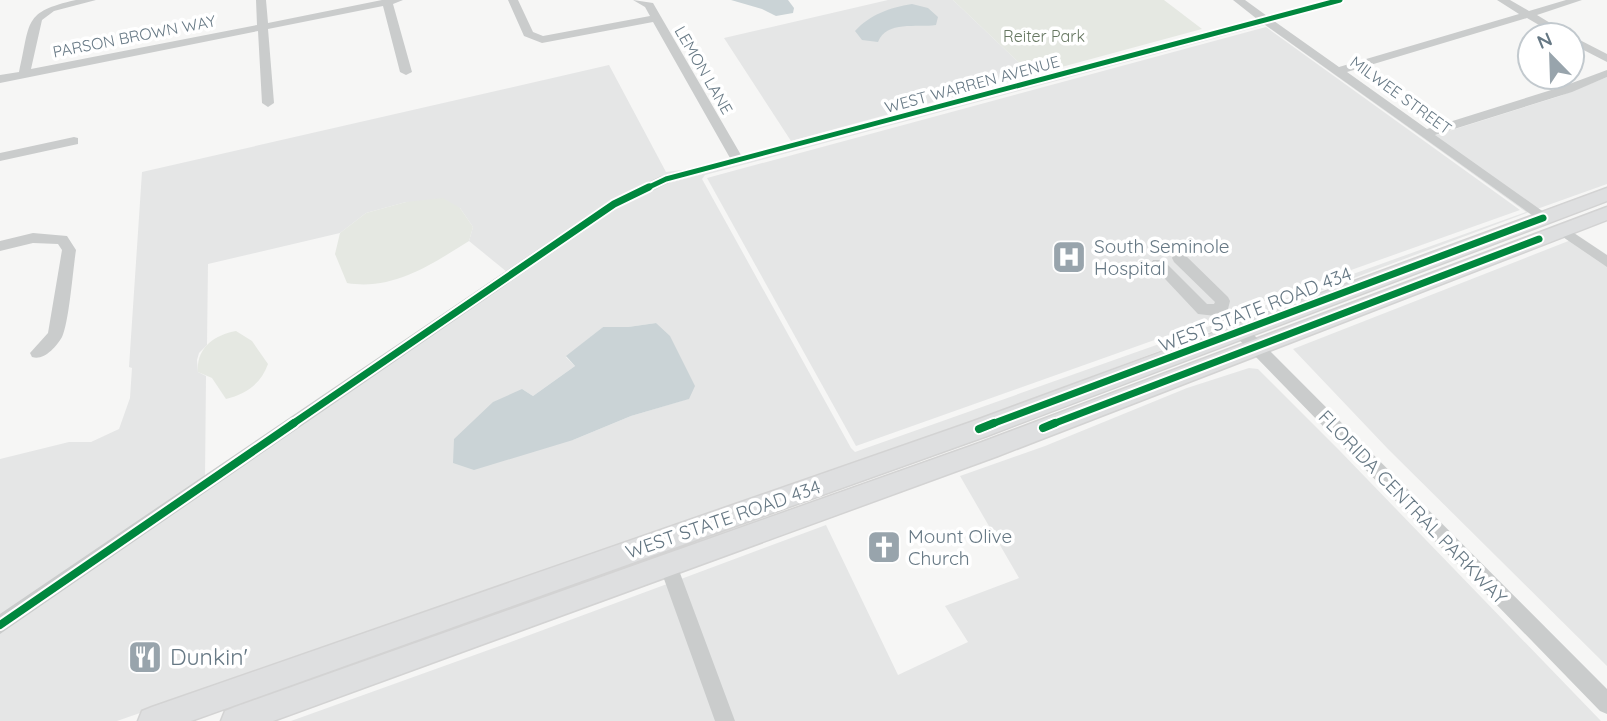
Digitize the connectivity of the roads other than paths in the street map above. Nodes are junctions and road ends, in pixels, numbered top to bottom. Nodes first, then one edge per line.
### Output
1 (91, 0) edge
2 (261, 0) edge
3 (513, 0) edge
4 (638, 0) edge
5 (1238, 0) edge
6 (1340, 0) edge
7 (1502, 0) edge
8 (1577, 0) edge
9 (391, 1) edge
10 (1527, 14) junction
11 (656, 18) junction
12 (1266, 20) junction
13 (1539, 21) edge
14 (263, 27) junction
15 (1586, 47) edge
16 (1607, 59) edge
17 (1338, 71) junction
18 (406, 72) dead end
19 (1607, 73) edge
20 (24, 74) junction
21 (0, 79) edge
22 (268, 103) dead end
23 (1425, 134) junction
24 (74, 141) dead end
25 (0, 157) edge
26 (738, 160) junction
27 (1607, 194) edge
28 (1569, 208) junction
29 (1607, 213) edge
30 (1543, 218) junction
31 (1562, 230) junction
32 (1539, 239) junction
33 (0, 246) edge
34 (1179, 258) dead end
35 (1607, 262) edge
36 (1158, 264) dead end
37 (1220, 310) junction
38 (1248, 339) junction
39 (38, 353) dead end
40 (663, 554) junction
41 (0, 625) edge
42 (1607, 704) edge
43 (152, 721) edge
44 (235, 721) edge
45 (725, 721) edge

1 - 20 street
2 - 14 street
3 - 11 street
4 - 11 street, LEMON LANE
5 - 12 street, MILWEE STREET
6 - 12 street, WEST WARREN AVENUE
7 - 10 street
8 - 10 street
9 - 14 street, PARSON BROWN WAY
9 - 18 street
10 - 13 street
10 - 17 street
11 - 26 street, LEMON LANE
12 - 17 street, MILWEE STREET
12 - 26 street, WEST WARREN AVENUE
14 - 20 street, PARSON BROWN WAY
14 - 22 street
15 - 16 street
17 - 23 street, MILWEE STREET
19 - 23 street
20 - 21 street, PARSON BROWN WAY
23 - 30 street, MILWEE STREET
24 - 25 street
26 - 41 street, WEST WARREN AVENUE
27 - 28 main road, WEST STATE ROAD 434
28 - 30 main road, WEST STATE ROAD 434
28 - 31 main road
29 - 31 main road, WEST STATE ROAD 434
30 - 32 main road
30 - 38 main road, WEST STATE ROAD 434
31 - 32 main road, WEST STATE ROAD 434
31 - 35 street
32 - 38 main road, WEST STATE ROAD 434
33 - 39 street
34 - 37 street, FLORIDA CENTRAL PARKWAY
36 - 37 street, FLORIDA CENTRAL PARKWAY
37 - 38 street, FLORIDA CENTRAL PARKWAY
38 - 40 main road, WEST STATE ROAD 434
38 - 40 main road, WEST STATE ROAD 434
38 - 42 street, FLORIDA CENTRAL PARKWAY
40 - 43 main road, WEST STATE ROAD 434
40 - 44 main road, WEST STATE ROAD 434
40 - 45 street

